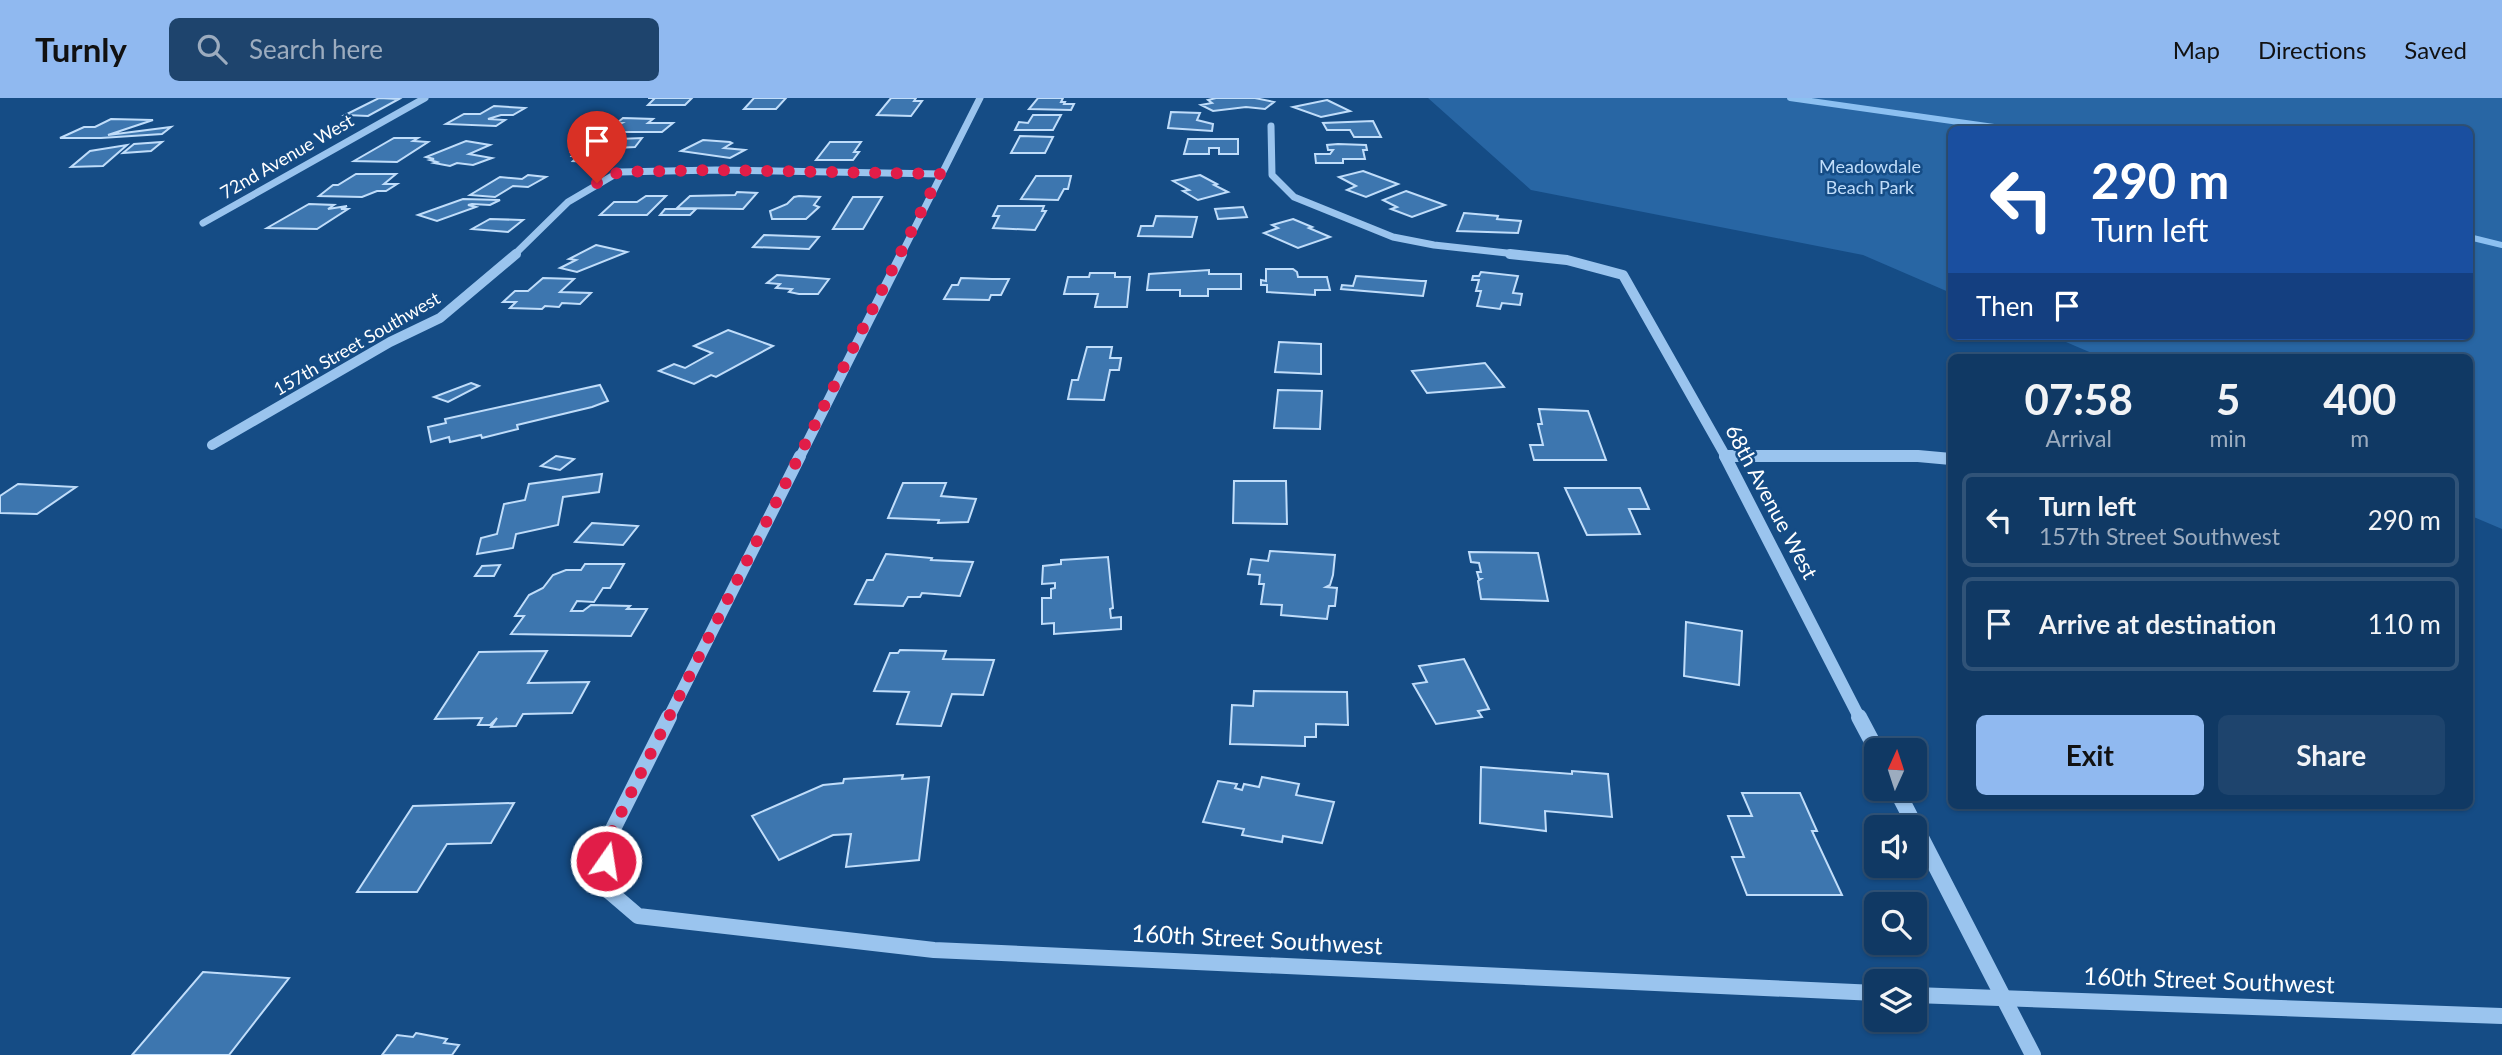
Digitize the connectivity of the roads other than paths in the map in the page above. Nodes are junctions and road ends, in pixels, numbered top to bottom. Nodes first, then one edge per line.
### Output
1 (425, 98) edge
2 (980, 98) edge
3 (1271, 126) dead end
4 (940, 174) junction
5 (203, 223) dead end
6 (212, 445) dead end
7 (1725, 456) junction
8 (1948, 459) edge
9 (1870, 738) edge
10 (1903, 802) edge
11 (1864, 992) edge
12 (1927, 996) edge
13 (2004, 999) junction
14 (2502, 1016) edge
15 (2034, 1055) edge

1 - 5 street, 72nd Avenue West
2 - 4 street
3 - 7 street, 68th Avenue West
4 - 6 street, 157th Street Southwest
4 - 11 street, 160th Street Southwest
7 - 8 street
7 - 9 street, 68th Avenue West
10 - 13 street
12 - 13 street, 160th Street Southwest
13 - 14 street, 160th Street Southwest
13 - 15 street

